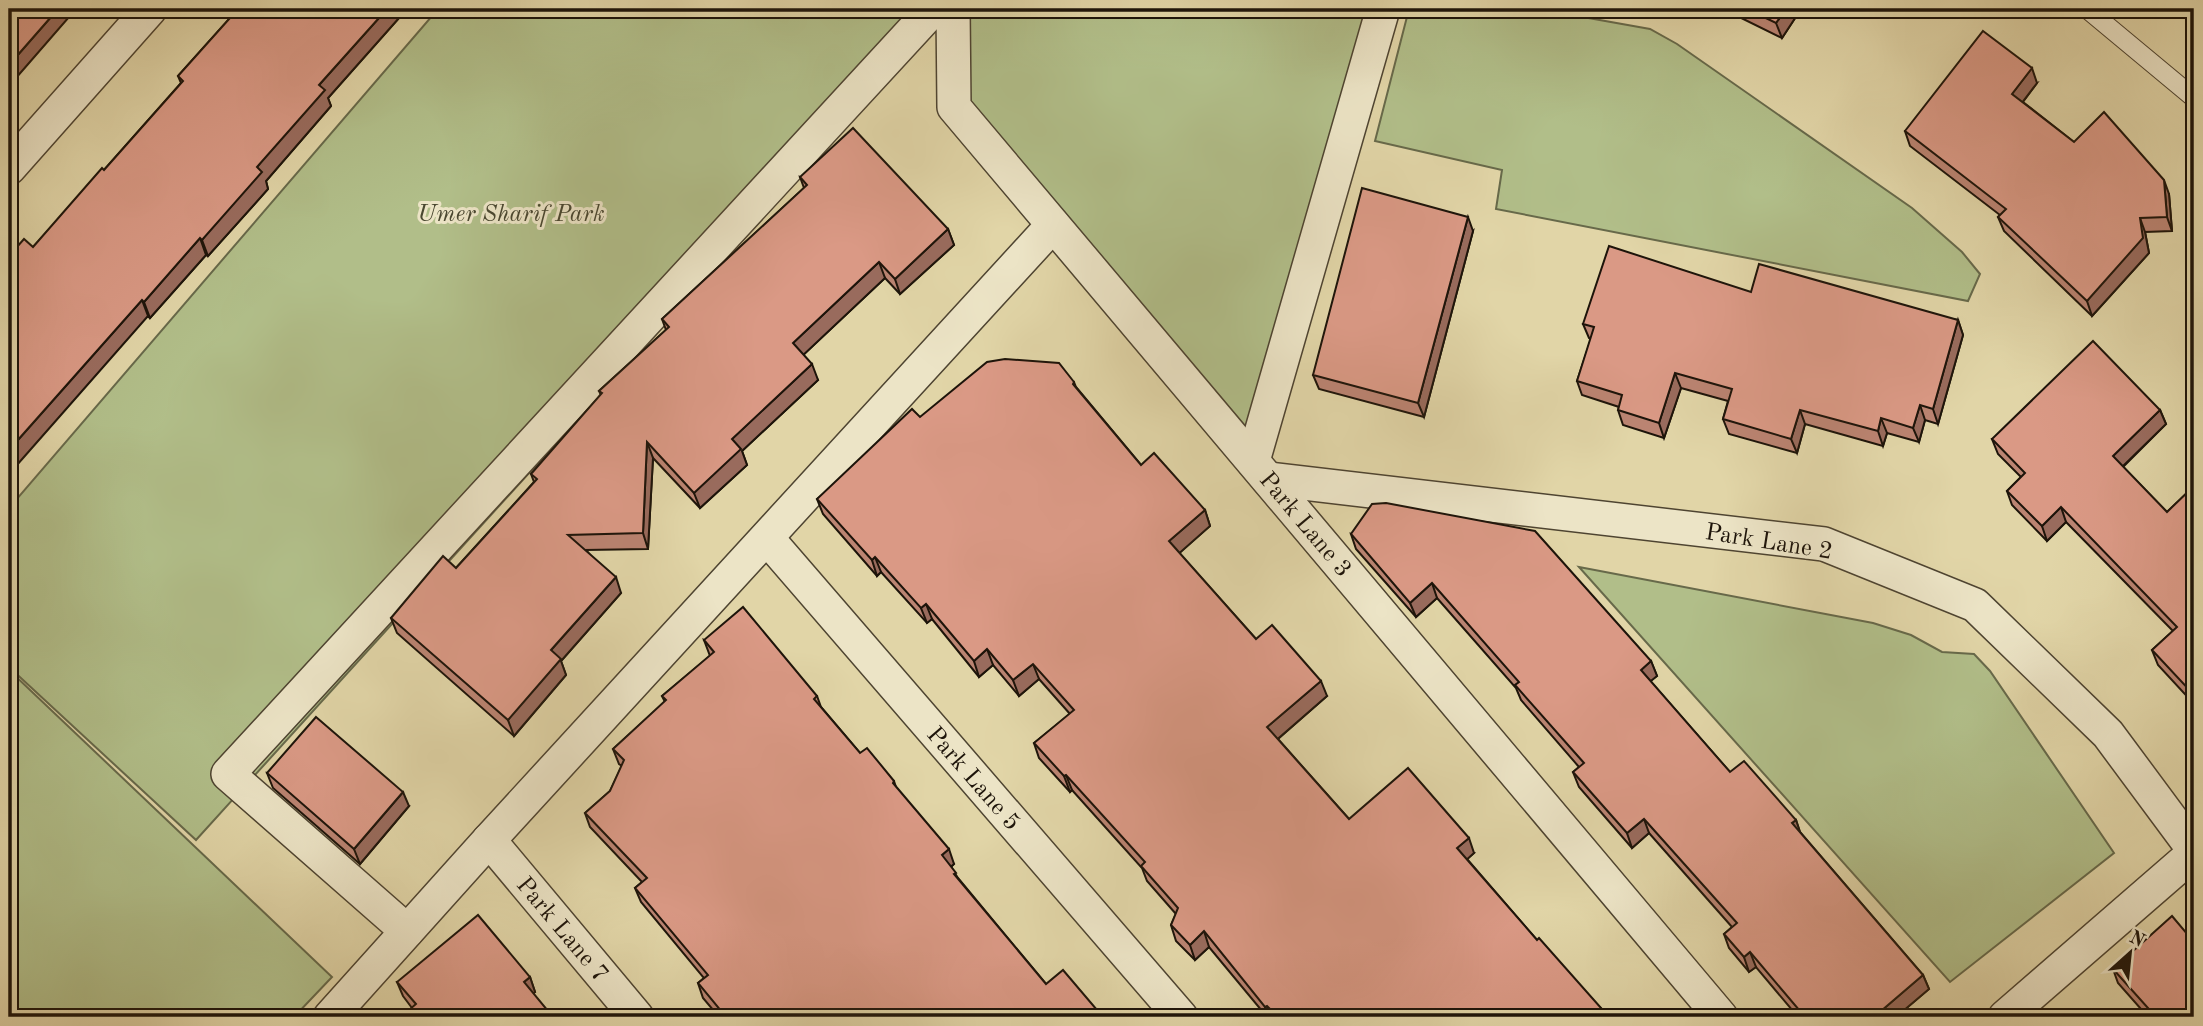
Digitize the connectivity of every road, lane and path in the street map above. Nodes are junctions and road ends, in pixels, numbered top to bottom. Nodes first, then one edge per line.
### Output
1 (150, 9) edge
2 (933, 9) edge
3 (953, 9) edge
4 (1383, 9) edge
5 (2087, 9) edge
6 (2194, 98) edge
7 (9, 168) edge
8 (1053, 225) junction
9 (1260, 470) junction
10 (767, 538) junction
11 (489, 840) junction
12 (2194, 851) edge
13 (407, 931) junction
14 (330, 1017) edge
15 (636, 1017) edge
16 (1181, 1017) edge
17 (1721, 1017) edge
18 (2005, 1017) edge

1 - 7 street
2 - 13 street
3 - 8 street, Park Lane 3
4 - 9 street
5 - 6 lane
8 - 9 street, Park Lane 3
8 - 10 street
9 - 12 street, Park Lane 2
9 - 17 street, Park Lane 3
10 - 11 street
10 - 16 street, Park Lane 5
11 - 13 street
11 - 15 street, Park Lane 7
12 - 18 street
13 - 14 street

